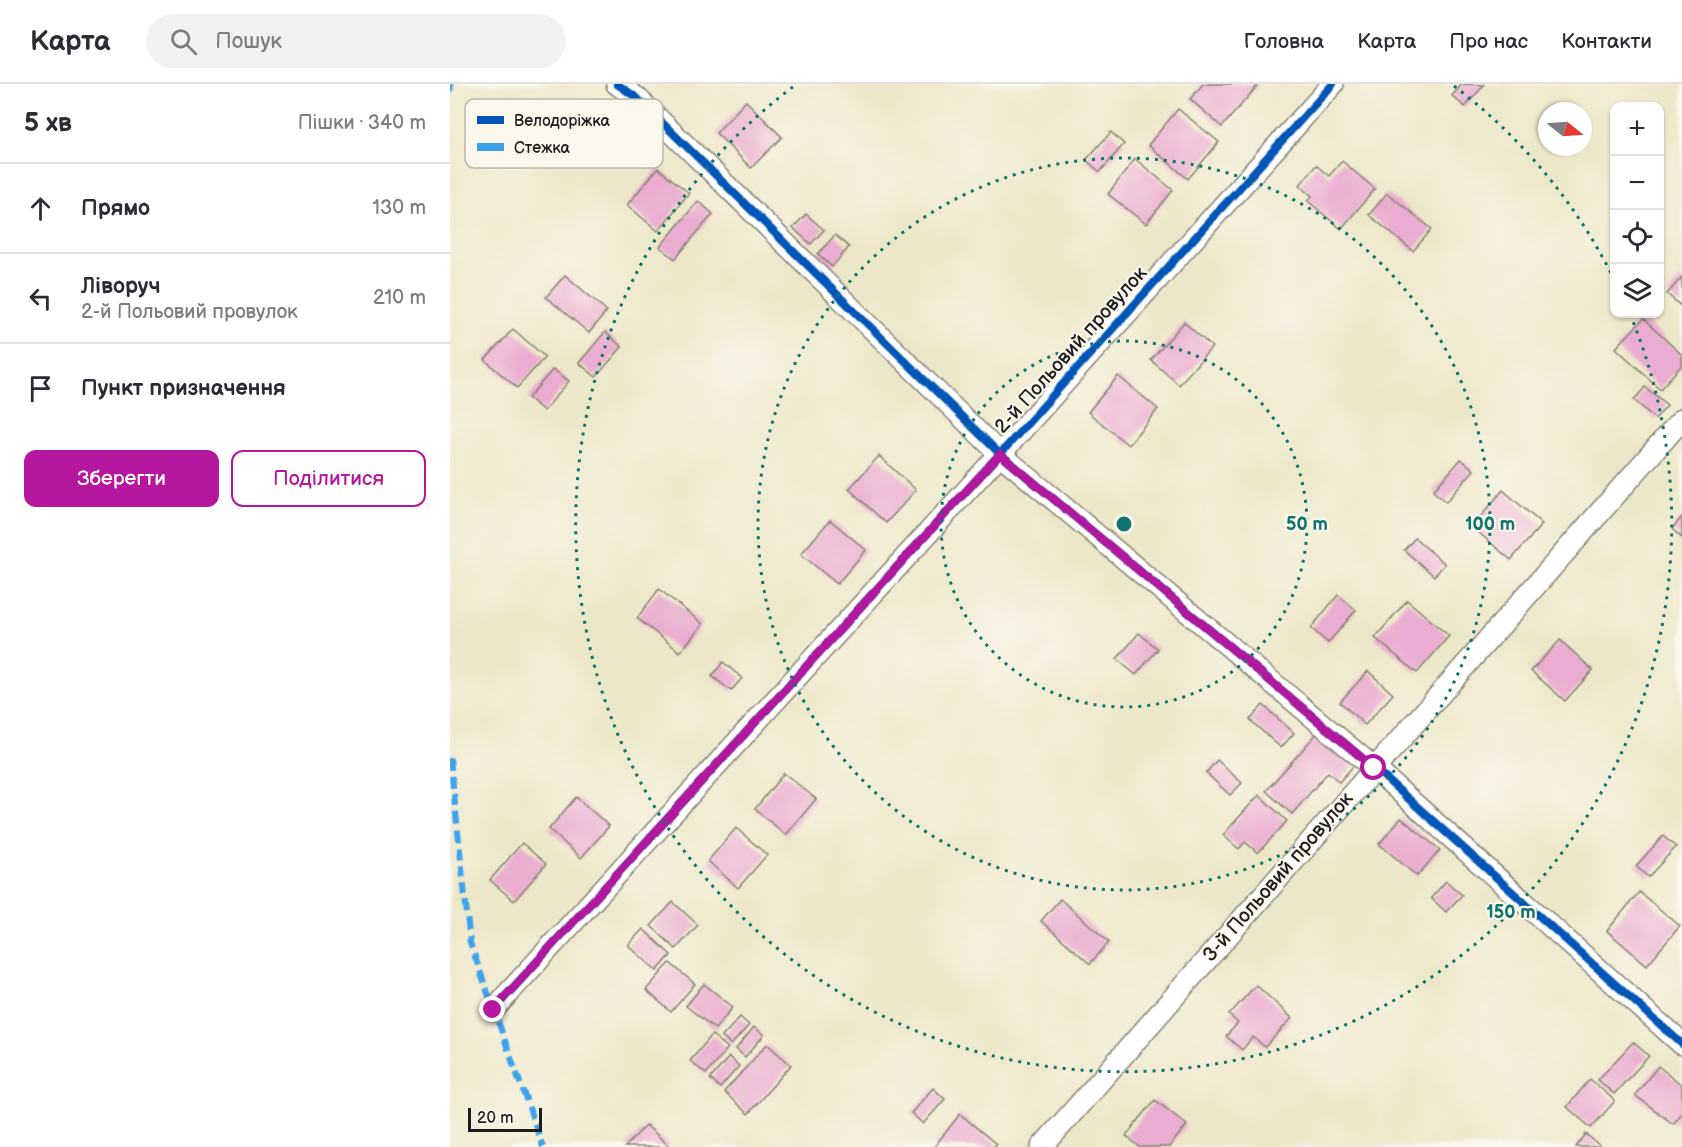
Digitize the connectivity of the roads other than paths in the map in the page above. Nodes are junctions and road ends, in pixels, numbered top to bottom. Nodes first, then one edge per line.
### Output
1 (617, 84) edge
2 (1333, 84) edge
3 (643, 91) edge
4 (663, 111) edge
5 (1682, 419) edge
6 (1000, 454) junction
7 (1374, 768) junction
8 (493, 1010) dead end
9 (1682, 1044) edge
10 (1042, 1147) edge

1 - 3 street
2 - 6 street, 2-й Польовий провулок
4 - 6 street
5 - 7 street, 3-й Польовий провулок
6 - 7 street
6 - 8 street, 2-й Польовий провулок
7 - 9 street
7 - 10 street, 3-й Польовий провулок

